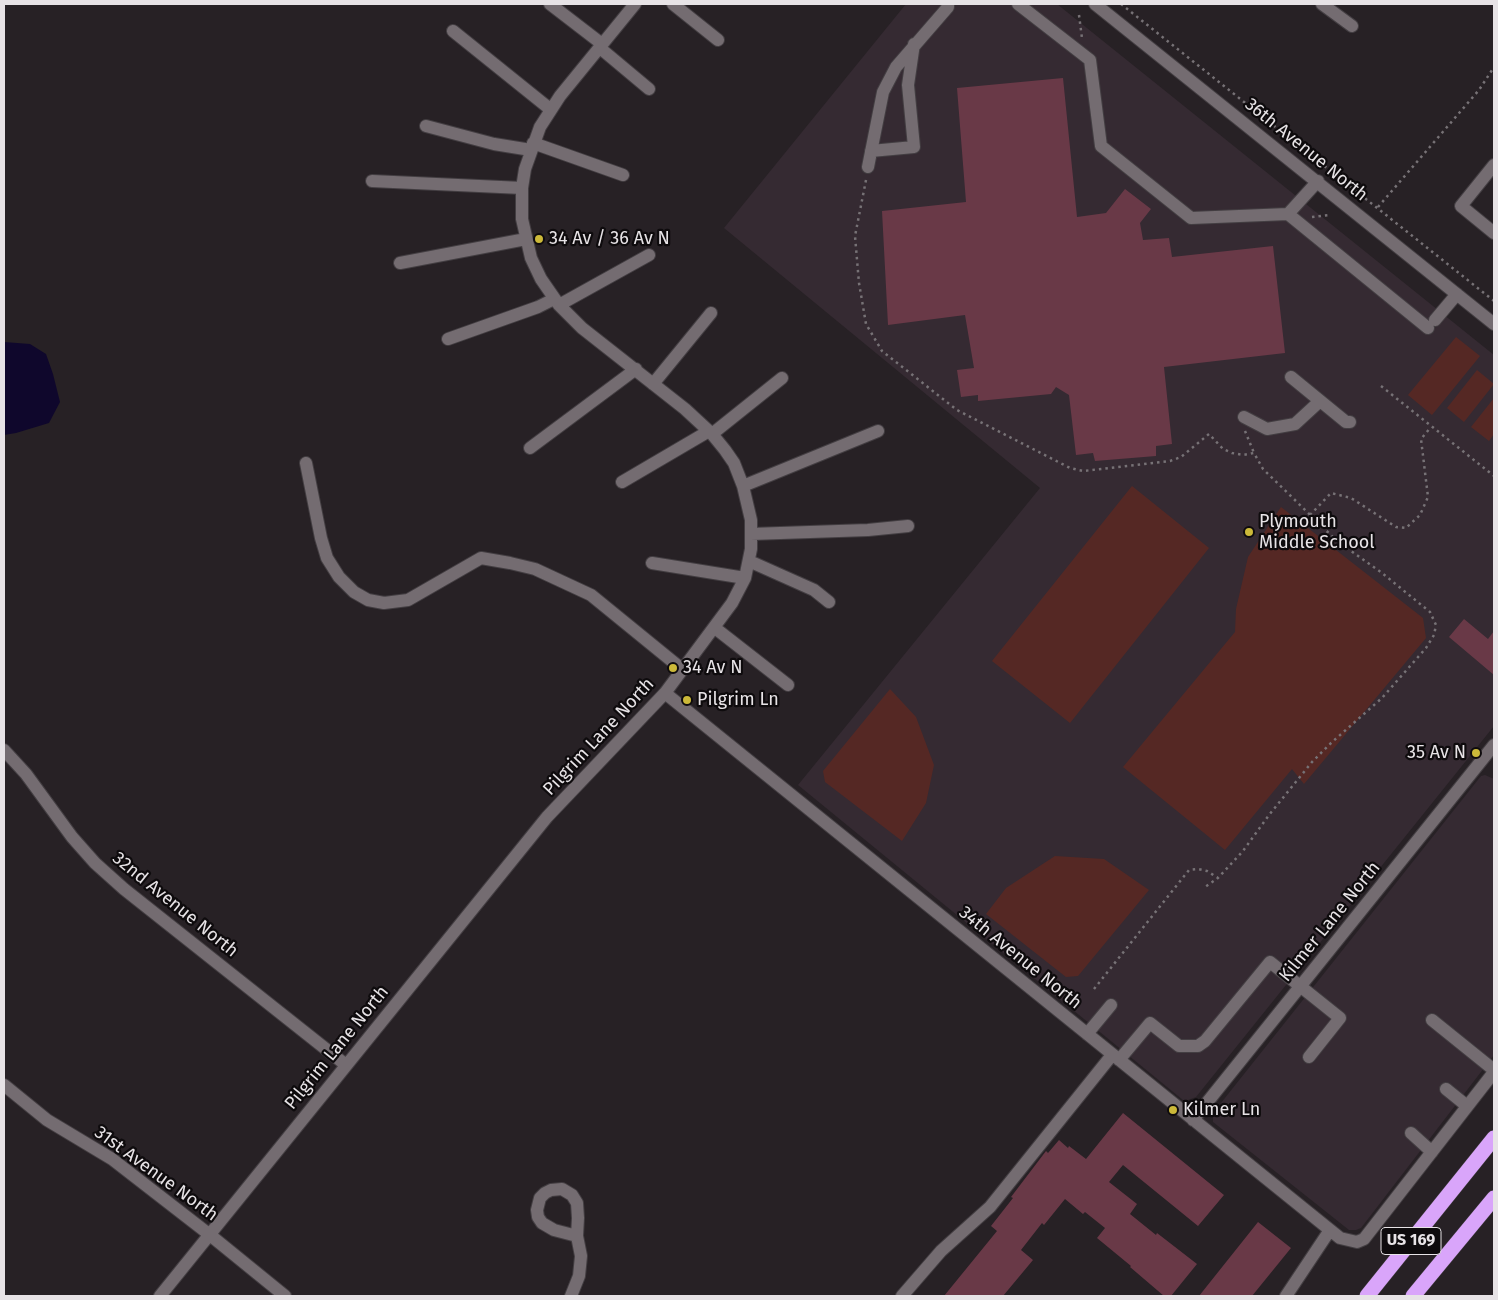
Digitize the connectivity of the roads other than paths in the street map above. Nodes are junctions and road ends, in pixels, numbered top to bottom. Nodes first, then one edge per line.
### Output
1 (550, 4) edge
2 (636, 4) edge
3 (673, 4) edge
4 (948, 4) edge
5 (1018, 4) edge
6 (1095, 4) edge
7 (1322, 4) edge
8 (1352, 26) dead end
9 (453, 31) dead end
10 (718, 40) dead end
11 (914, 44) junction
12 (601, 46) junction
13 (649, 89) dead end
14 (550, 109) junction
15 (426, 126) dead end
16 (532, 146) junction
17 (872, 151) junction
18 (868, 167) road end
19 (1492, 171) edge
20 (624, 175) dead end
21 (372, 181) dead end
22 (1318, 181) junction
23 (522, 188) junction
24 (1291, 217) junction
25 (1494, 233) edge
26 (526, 239) junction
27 (649, 255) dead end
28 (400, 264) dead end
29 (1456, 294) junction
30 (557, 302) junction
31 (711, 313) dead end
32 (1494, 324) edge
33 (448, 339) dead end
34 (636, 370) junction
35 (1291, 377) dead end
36 (782, 378) dead end
37 (653, 384) junction
38 (1320, 401) junction
39 (1244, 417) road end
40 (1350, 422) dead end
41 (878, 430) dead end
42 (710, 432) junction
43 (530, 448) dead end
44 (306, 463) dead end
45 (622, 482) dead end
46 (743, 486) junction
47 (908, 526) dead end
48 (751, 534) junction
49 (749, 561) junction
50 (652, 563) dead end
51 (745, 578) junction
52 (829, 602) dead end
53 (715, 628) junction
54 (683, 670) junction
55 (788, 685) dead end
56 (665, 692) junction
57 (1494, 745) edge
58 (4, 750) edge
59 (1490, 760) edge
60 (1301, 986) junction
61 (1111, 1005) dead end
62 (1432, 1020) dead end
63 (1087, 1034) junction
64 (1309, 1057) dead end
65 (1116, 1058) junction
66 (346, 1065) junction
67 (1494, 1071) edge
68 (4, 1085) edge
69 (1446, 1089) dead end
70 (1467, 1106) junction
71 (1193, 1120) junction
72 (1494, 1130) edge
73 (1411, 1133) dead end
74 (1494, 1138) edge
75 (1432, 1152) junction
76 (1455, 1187) junction
77 (1494, 1198) edge
78 (1494, 1212) edge
79 (1330, 1230) junction
80 (210, 1235) junction
81 (577, 1236) dead end
82 (1426, 1281) junction
83 (160, 1296) edge
84 (285, 1296) edge
85 (571, 1296) edge
86 (902, 1296) edge
87 (1286, 1296) edge
88 (1367, 1296) edge
89 (1413, 1296) edge

1 - 12 street
2 - 12 street, Pilgrim Lane North
3 - 10 street
4 - 11 street
5 - 24 street
6 - 22 street, 36th Avenue North
7 - 8 street
9 - 14 street
11 - 17 street
11 - 17 street
12 - 13 street
12 - 14 street, Pilgrim Lane North
14 - 16 street, Pilgrim Lane North
15 - 16 street
16 - 20 street
16 - 23 street, Pilgrim Lane North
17 - 18 street
19 - 25 street
21 - 23 street
22 - 24 street
22 - 29 street, 36th Avenue North
23 - 26 street, Pilgrim Lane North
24 - 29 street
26 - 28 street
26 - 30 street, Pilgrim Lane North
27 - 30 street
29 - 32 street, 36th Avenue North
30 - 33 street
30 - 34 street, Pilgrim Lane North
31 - 37 street
34 - 37 street, Pilgrim Lane North
34 - 43 street
35 - 38 street
36 - 42 street
37 - 42 street, Pilgrim Lane North
38 - 39 street
38 - 40 street
41 - 46 street
42 - 45 street
42 - 46 street, Pilgrim Lane North
44 - 54 street
46 - 48 street, Pilgrim Lane North
47 - 48 street
48 - 49 street, Pilgrim Lane North
49 - 51 street, Pilgrim Lane North
49 - 52 street
50 - 51 street
51 - 53 street, Pilgrim Lane North
53 - 54 street, Pilgrim Lane North
53 - 55 street
54 - 56 street, Pilgrim Lane North
56 - 63 street, 34th Avenue North
56 - 66 street, Pilgrim Lane North
57 - 59 street, Kilmer Lane North
58 - 66 street, 32nd Avenue North
59 - 60 street, Kilmer Lane North
60 - 64 street
60 - 65 street
60 - 71 street, Kilmer Lane North
61 - 63 street
62 - 67 street
63 - 65 street, 34th Avenue North
65 - 71 street, 34th Avenue North
65 - 86 street
66 - 80 street, Pilgrim Lane North
67 - 70 street
68 - 80 street, 31st Avenue North
69 - 70 street
70 - 75 street
71 - 79 street, 34th Avenue North
72 - 76 highway
73 - 75 street
74 - 76 highway, US 169
75 - 79 street, 34th Avenue North
76 - 88 highway, US 169
77 - 82 highway, US 169
78 - 82 highway
79 - 87 street
80 - 83 street, Pilgrim Lane North
80 - 84 street, 31st Avenue North
81 - 85 street
82 - 89 highway, US 169

